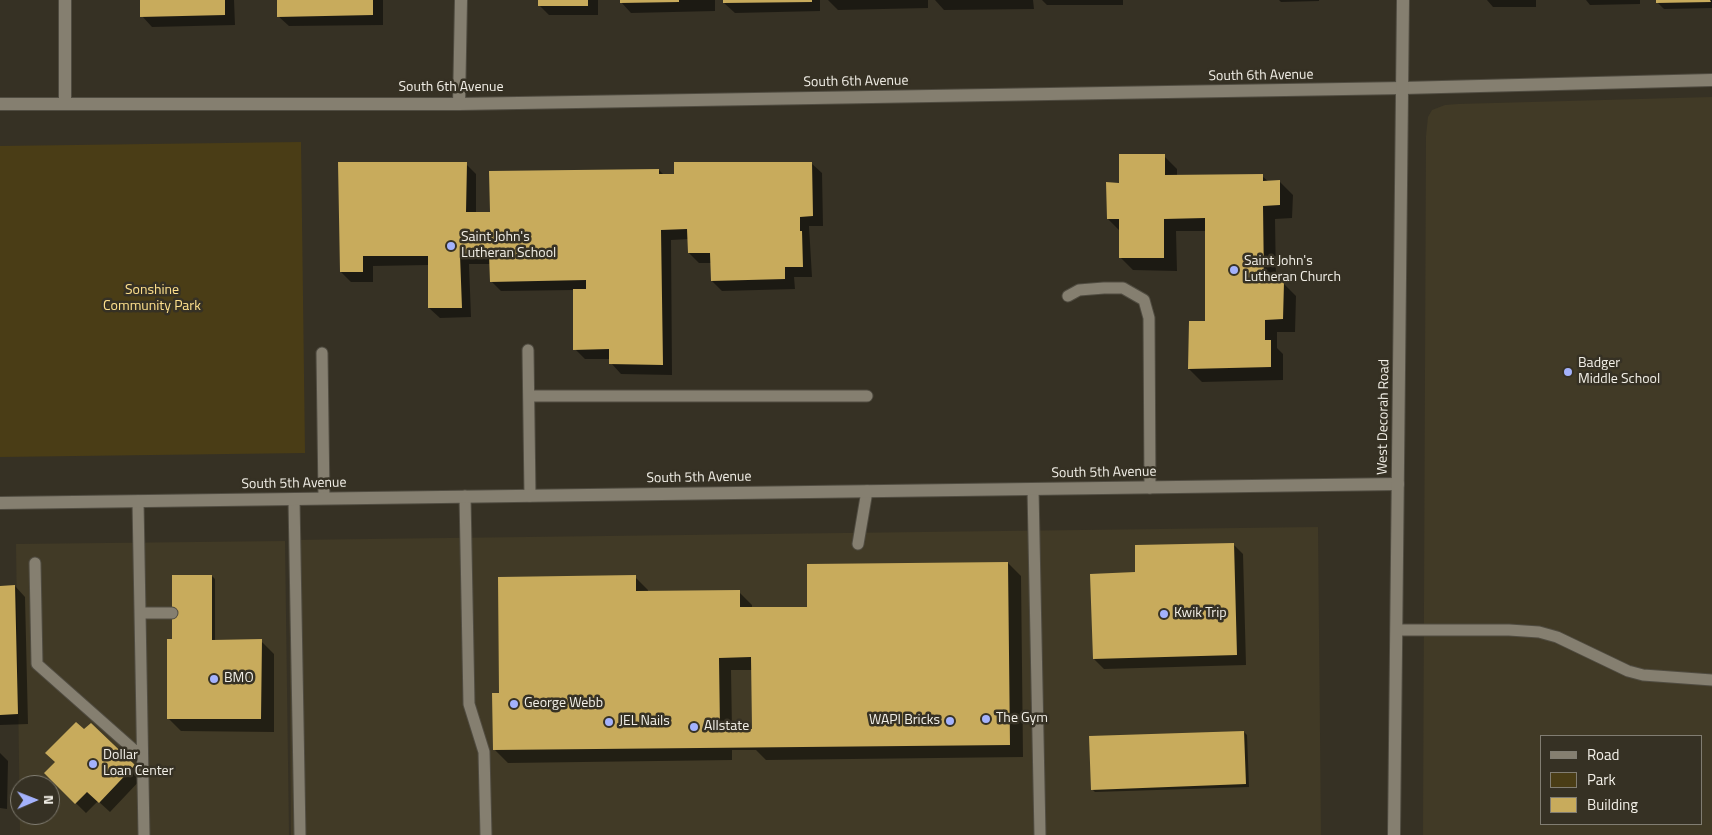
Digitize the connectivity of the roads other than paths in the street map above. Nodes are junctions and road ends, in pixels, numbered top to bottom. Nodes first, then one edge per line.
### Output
1 (65, 0) edge
2 (461, 0) edge
3 (1403, 0) edge
4 (1712, 80) edge
5 (1403, 88) junction
6 (0, 104) edge
7 (64, 104) junction
8 (459, 104) junction
9 (1068, 296) dead end
10 (528, 350) dead end
11 (322, 353) dead end
12 (529, 396) junction
13 (867, 396) dead end
14 (1398, 484) junction
15 (1150, 488) junction
16 (1033, 489) junction
17 (868, 491) junction
18 (465, 496) junction
19 (530, 496) junction
20 (324, 498) junction
21 (294, 499) junction
22 (138, 501) junction
23 (0, 503) edge
24 (858, 544) dead end
25 (35, 563) dead end
26 (140, 613) junction
27 (172, 614) dead end
28 (1397, 630) junction
29 (1712, 680) edge
30 (142, 757) junction
31 (144, 835) edge
32 (300, 835) edge
33 (486, 835) edge
34 (1040, 835) edge
35 (1394, 835) edge

1 - 7 street
2 - 8 street
3 - 5 street, West Decorah Road
4 - 5 street, South 6th Avenue
5 - 8 street, South 6th Avenue
5 - 14 street, West Decorah Road
6 - 7 street, South 6th Avenue
7 - 8 street, South 6th Avenue
9 - 15 lane
10 - 12 lane
11 - 20 lane
12 - 13 lane
12 - 19 lane
14 - 15 street, South 5th Avenue
14 - 28 street, West Decorah Road
15 - 16 street, South 5th Avenue
16 - 17 street, South 5th Avenue
16 - 34 lane
17 - 19 street, South 5th Avenue
17 - 24 lane
18 - 19 street, South 5th Avenue
18 - 20 street, South 5th Avenue
18 - 33 lane
20 - 21 street, South 5th Avenue
21 - 22 street, South 5th Avenue
21 - 32 lane
22 - 23 street, South 5th Avenue
22 - 26 lane
25 - 30 lane
26 - 27 lane
26 - 30 lane
28 - 29 lane
28 - 35 street, West Decorah Road
30 - 31 lane

